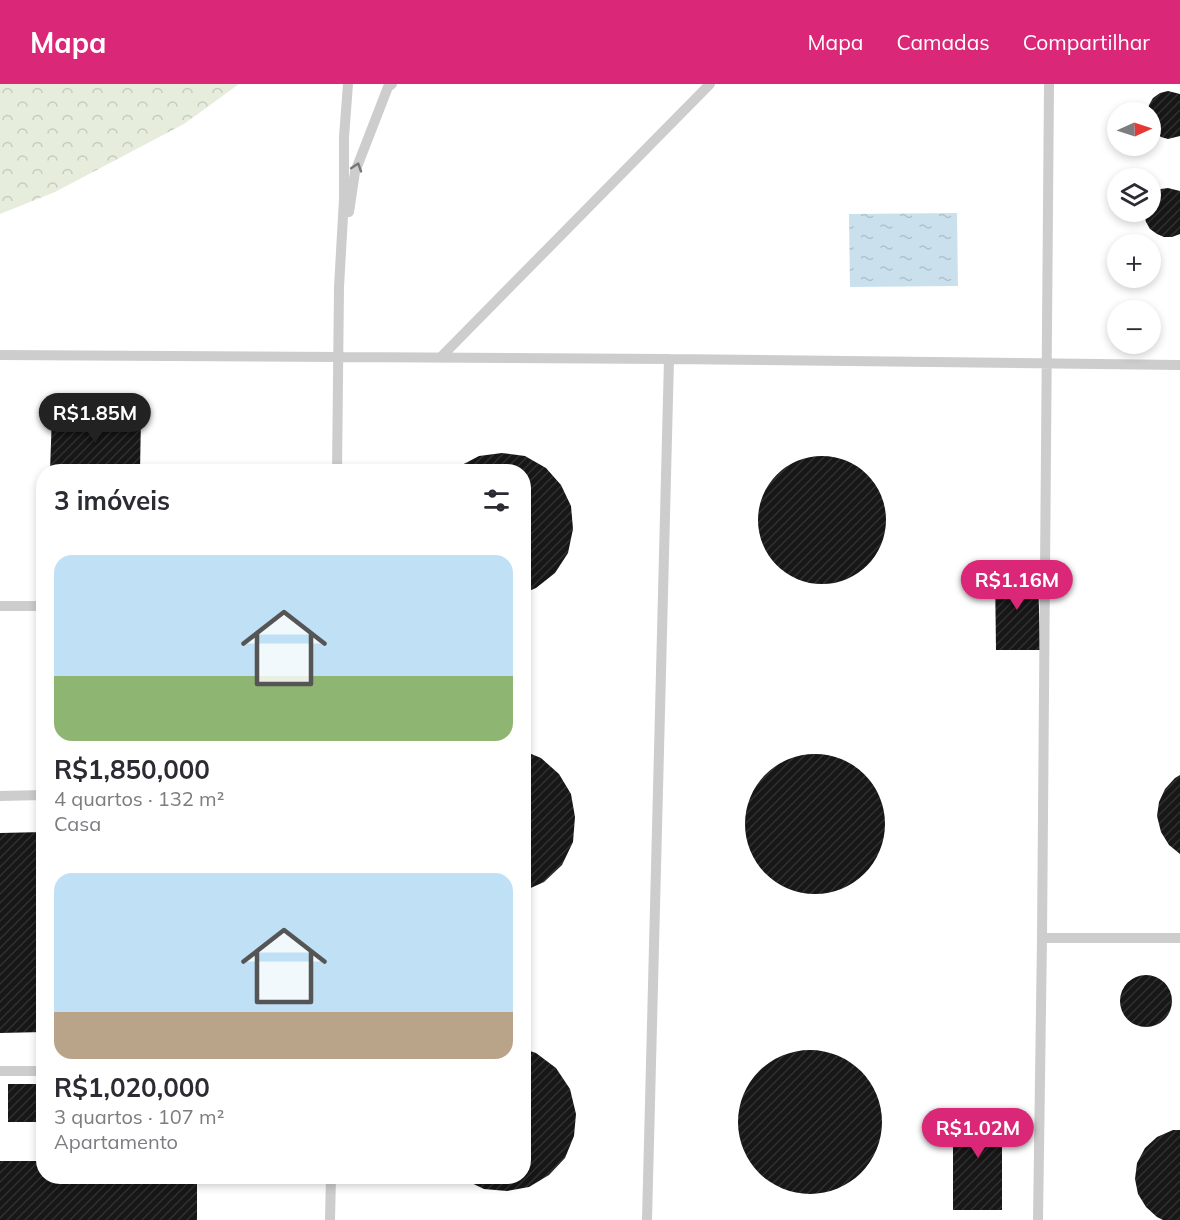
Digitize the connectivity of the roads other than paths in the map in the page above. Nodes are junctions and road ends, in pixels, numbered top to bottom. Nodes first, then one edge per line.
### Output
1 (348, 84) edge
2 (392, 84) edge
3 (710, 84) edge
4 (1049, 84) edge
5 (339, 287) junction
6 (0, 355) edge
7 (338, 357) junction
8 (440, 358) junction
9 (669, 359) junction
10 (1046, 364) junction
11 (1180, 365) edge
12 (337, 464) edge
13 (0, 606) edge
14 (36, 606) edge
15 (36, 795) edge
16 (0, 796) edge
17 (1042, 938) junction
18 (1180, 938) edge
19 (0, 1071) edge
20 (36, 1071) edge
21 (331, 1184) edge
22 (330, 1220) edge
23 (647, 1220) edge
24 (1038, 1220) edge

1 - 5 lane
5 -> 2 lane
3 - 8 lane
4 - 10 lane
5 - 7 lane
6 - 7 lane
7 - 8 lane
7 - 12 lane
8 - 9 lane
9 - 10 lane
9 - 23 lane
10 - 11 lane
10 - 17 lane
13 - 14 lane
15 - 16 lane
17 - 18 lane
17 - 24 lane
19 - 20 lane
21 - 22 lane

